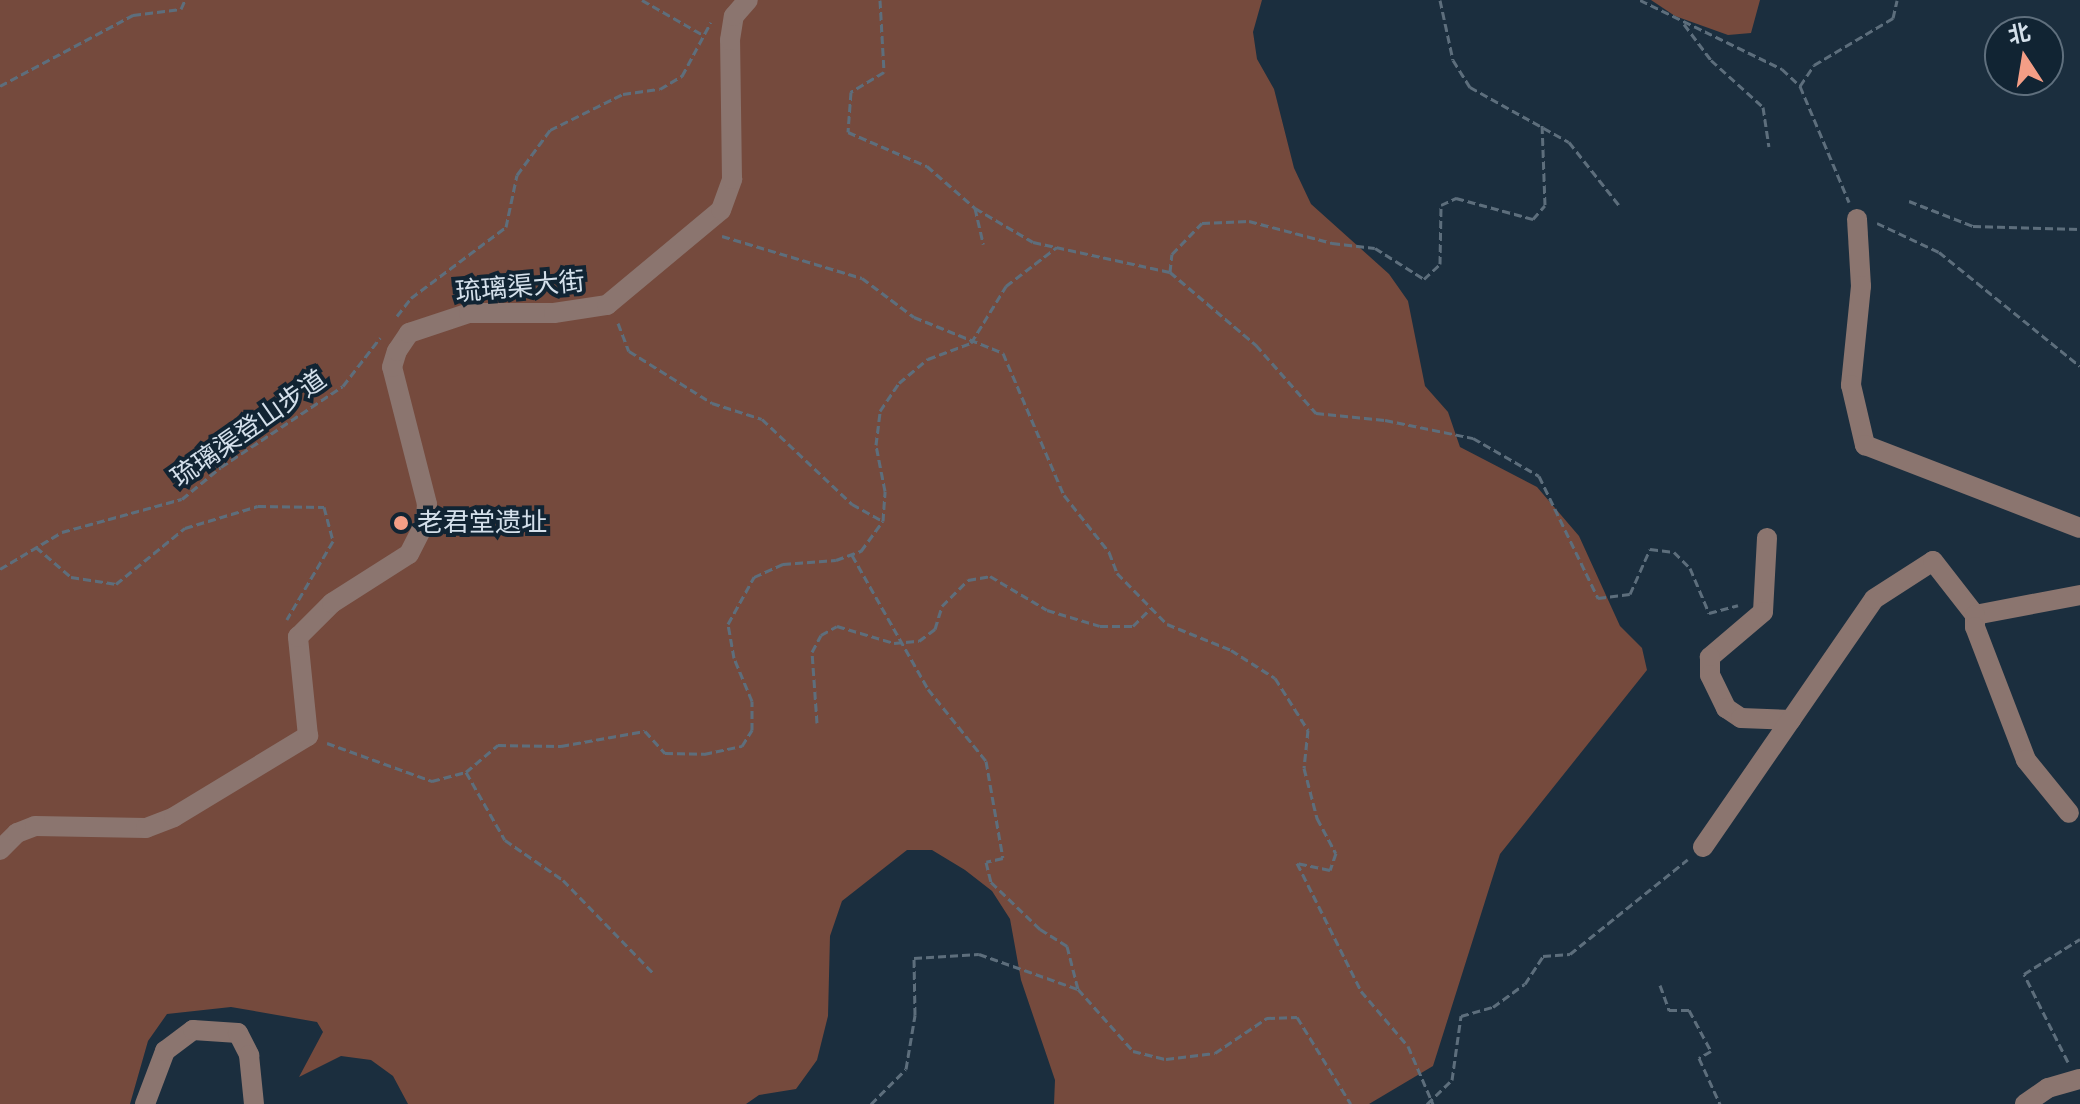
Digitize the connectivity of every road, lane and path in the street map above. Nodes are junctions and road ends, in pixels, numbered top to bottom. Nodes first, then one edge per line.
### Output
1 (185, 0) edge
2 (642, 0) edge
3 (748, 0) edge
4 (880, 0) edge
5 (1440, 0) edge
6 (1640, 0) edge
7 (1897, 0) edge
8 (734, 16) junction
9 (1682, 21) junction
10 (703, 35) junction
11 (0, 86) edge
12 (1800, 86) junction
13 (1542, 125) junction
14 (1769, 147) dead end
15 (1909, 201) dead end
16 (1619, 205) dead end
17 (975, 208) junction
18 (1857, 219) junction
19 (696, 228) junction
20 (2080, 229) edge
21 (983, 244) dead end
22 (1057, 247) junction
23 (1170, 272) junction
24 (607, 305) junction
25 (392, 323) dead end
26 (382, 336) dead end
27 (971, 343) junction
28 (2080, 366) edge
29 (883, 521) junction
30 (2080, 528) edge
31 (1767, 538) dead end
32 (36, 547) junction
33 (852, 555) junction
34 (0, 569) edge
35 (2080, 595) edge
36 (1763, 598) junction
37 (1151, 608) junction
38 (1975, 615) junction
39 (298, 637) junction
40 (904, 642) junction
41 (1791, 720) junction
42 (817, 723) dead end
43 (308, 736) junction
44 (466, 772) junction
45 (2069, 813) dead end
46 (1703, 847) joint
47 (0, 850) edge
48 (2080, 939) edge
49 (655, 975) dead end
50 (1660, 985) dead end
51 (1078, 989) junction
52 (2079, 1079) edge
53 (1430, 1103) edge
54 (145, 1104) edge
55 (254, 1104) edge
56 (871, 1104) edge
57 (1351, 1104) edge
58 (1720, 1104) edge
59 (2025, 1104) edge

1 - 11 path
2 - 10 path
3 - 8 street
4 - 17 path
5 - 13 path
6 - 9 path
7 - 12 path
8 - 10 path
8 - 19 street, 琉璃渠大街
9 - 12 path
9 - 14 path
10 - 25 path
12 - 18 path
13 - 16 path
13 - 23 path
15 - 20 path
17 - 21 path
17 - 22 path
18 - 28 path
18 - 30 street
19 - 24 street, 琉璃渠大街
19 - 27 path
22 - 23 path
22 - 27 path
23 - 36 path
24 - 29 path
24 - 39 street, 琉璃渠大街
26 - 32 path, 琉璃渠登山步道
27 - 29 path
27 - 37 path
29 - 33 path
31 - 36 street
32 - 34 path, 琉璃渠登山步道
32 - 39 path, 琉璃渠登山步道
33 - 40 path
33 - 44 path
35 - 38 street
36 - 41 street
37 - 40 path
37 - 53 path
38 - 41 street
38 - 45 street
39 - 43 street
40 - 42 path
40 - 51 path
41 - 46 street
43 - 44 path
43 - 47 street
44 - 49 path
46 - 53 path
48 - 52 path
50 - 58 path
51 - 56 path
51 - 57 path
52 - 59 street
54 - 55 street

